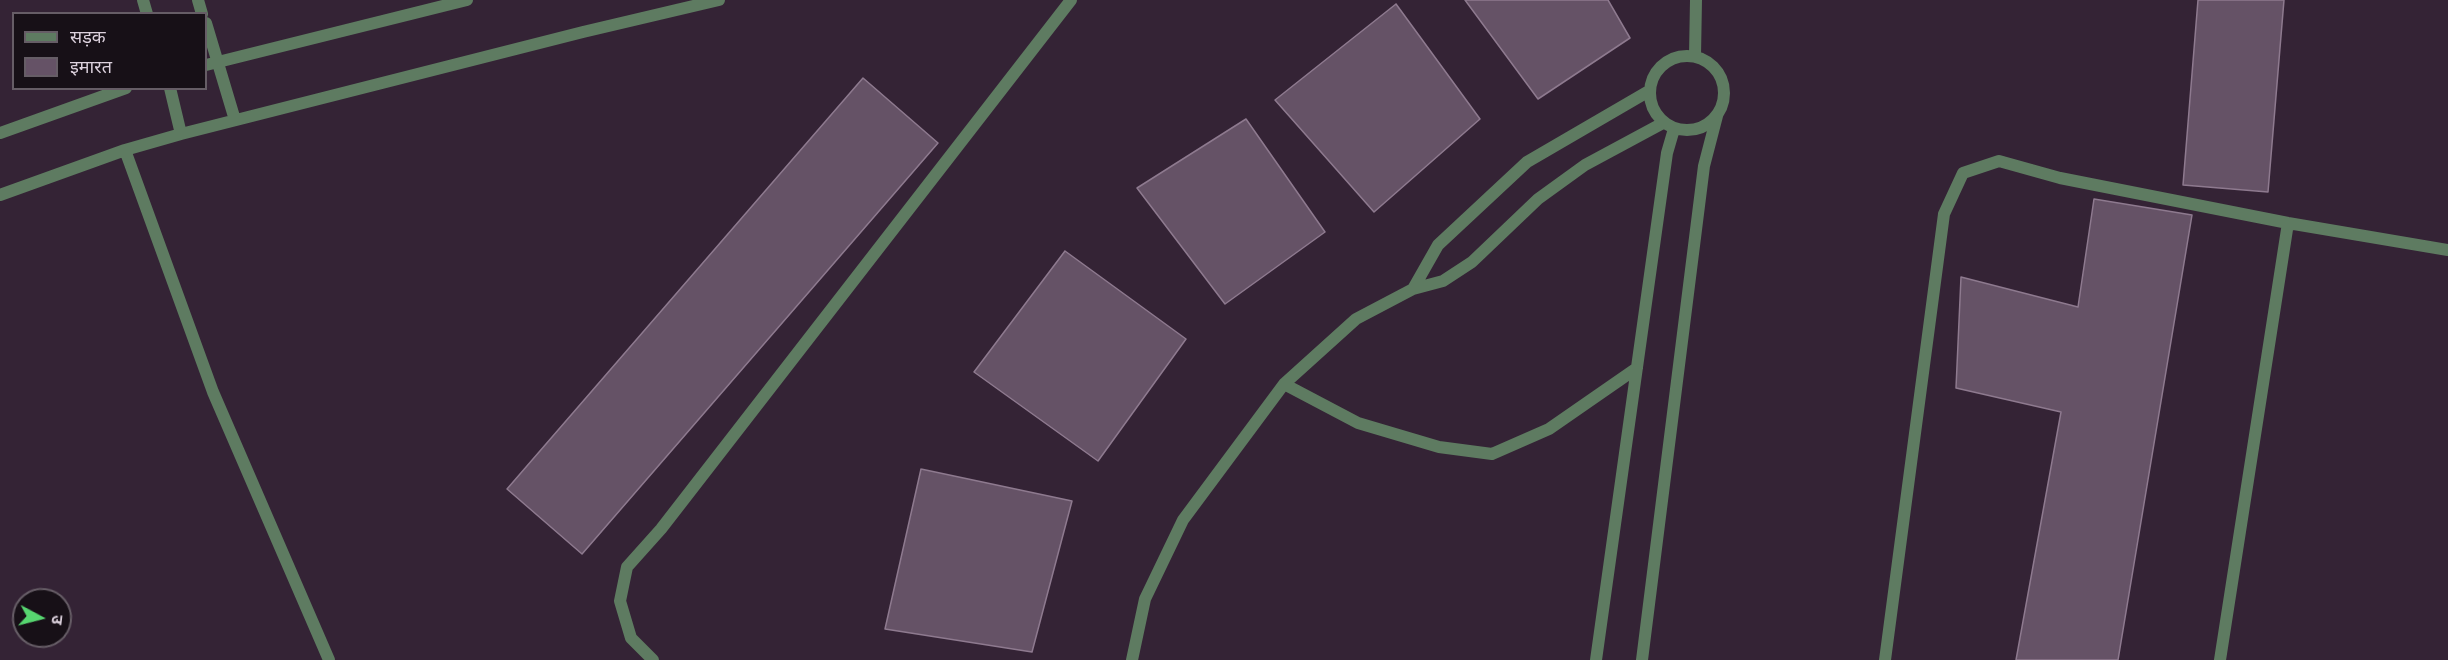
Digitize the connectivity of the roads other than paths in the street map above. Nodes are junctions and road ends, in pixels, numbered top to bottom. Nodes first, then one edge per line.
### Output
1 (467, 0) edge
2 (719, 0) edge
3 (1071, 0) edge
4 (1696, 0) edge
5 (207, 30) edge
6 (1695, 56) junction
7 (212, 63) edge
8 (120, 90) edge
9 (171, 90) edge
10 (1649, 91) junction
11 (1717, 116) junction
12 (235, 120) junction
13 (1669, 126) junction
14 (0, 133) edge
15 (182, 134) junction
16 (125, 150) junction
17 (0, 195) edge
18 (2288, 223) junction
19 (2448, 250) edge
20 (1413, 289) junction
21 (1637, 368) junction
22 (1284, 384) junction
23 (329, 660) edge
24 (653, 660) edge
25 (1132, 660) edge
26 (1596, 660) edge
27 (1642, 660) edge
28 (1885, 660) edge
29 (2220, 660) edge

1 - 7 street
2 - 12 street
3 - 24 street
4 - 6 street
5 - 7 street
6 - 10 street
6 - 11 street
7 - 12 street
8 - 14 street
9 - 15 street
10 - 13 street
10 - 20 street
11 - 13 street
11 - 27 street
12 - 15 street
13 - 20 street
13 - 21 street
15 - 16 street
16 - 17 street
16 - 23 street
18 - 19 street
18 - 28 street
18 - 29 street
20 - 22 street
21 - 22 street
21 - 26 street
22 - 25 street

